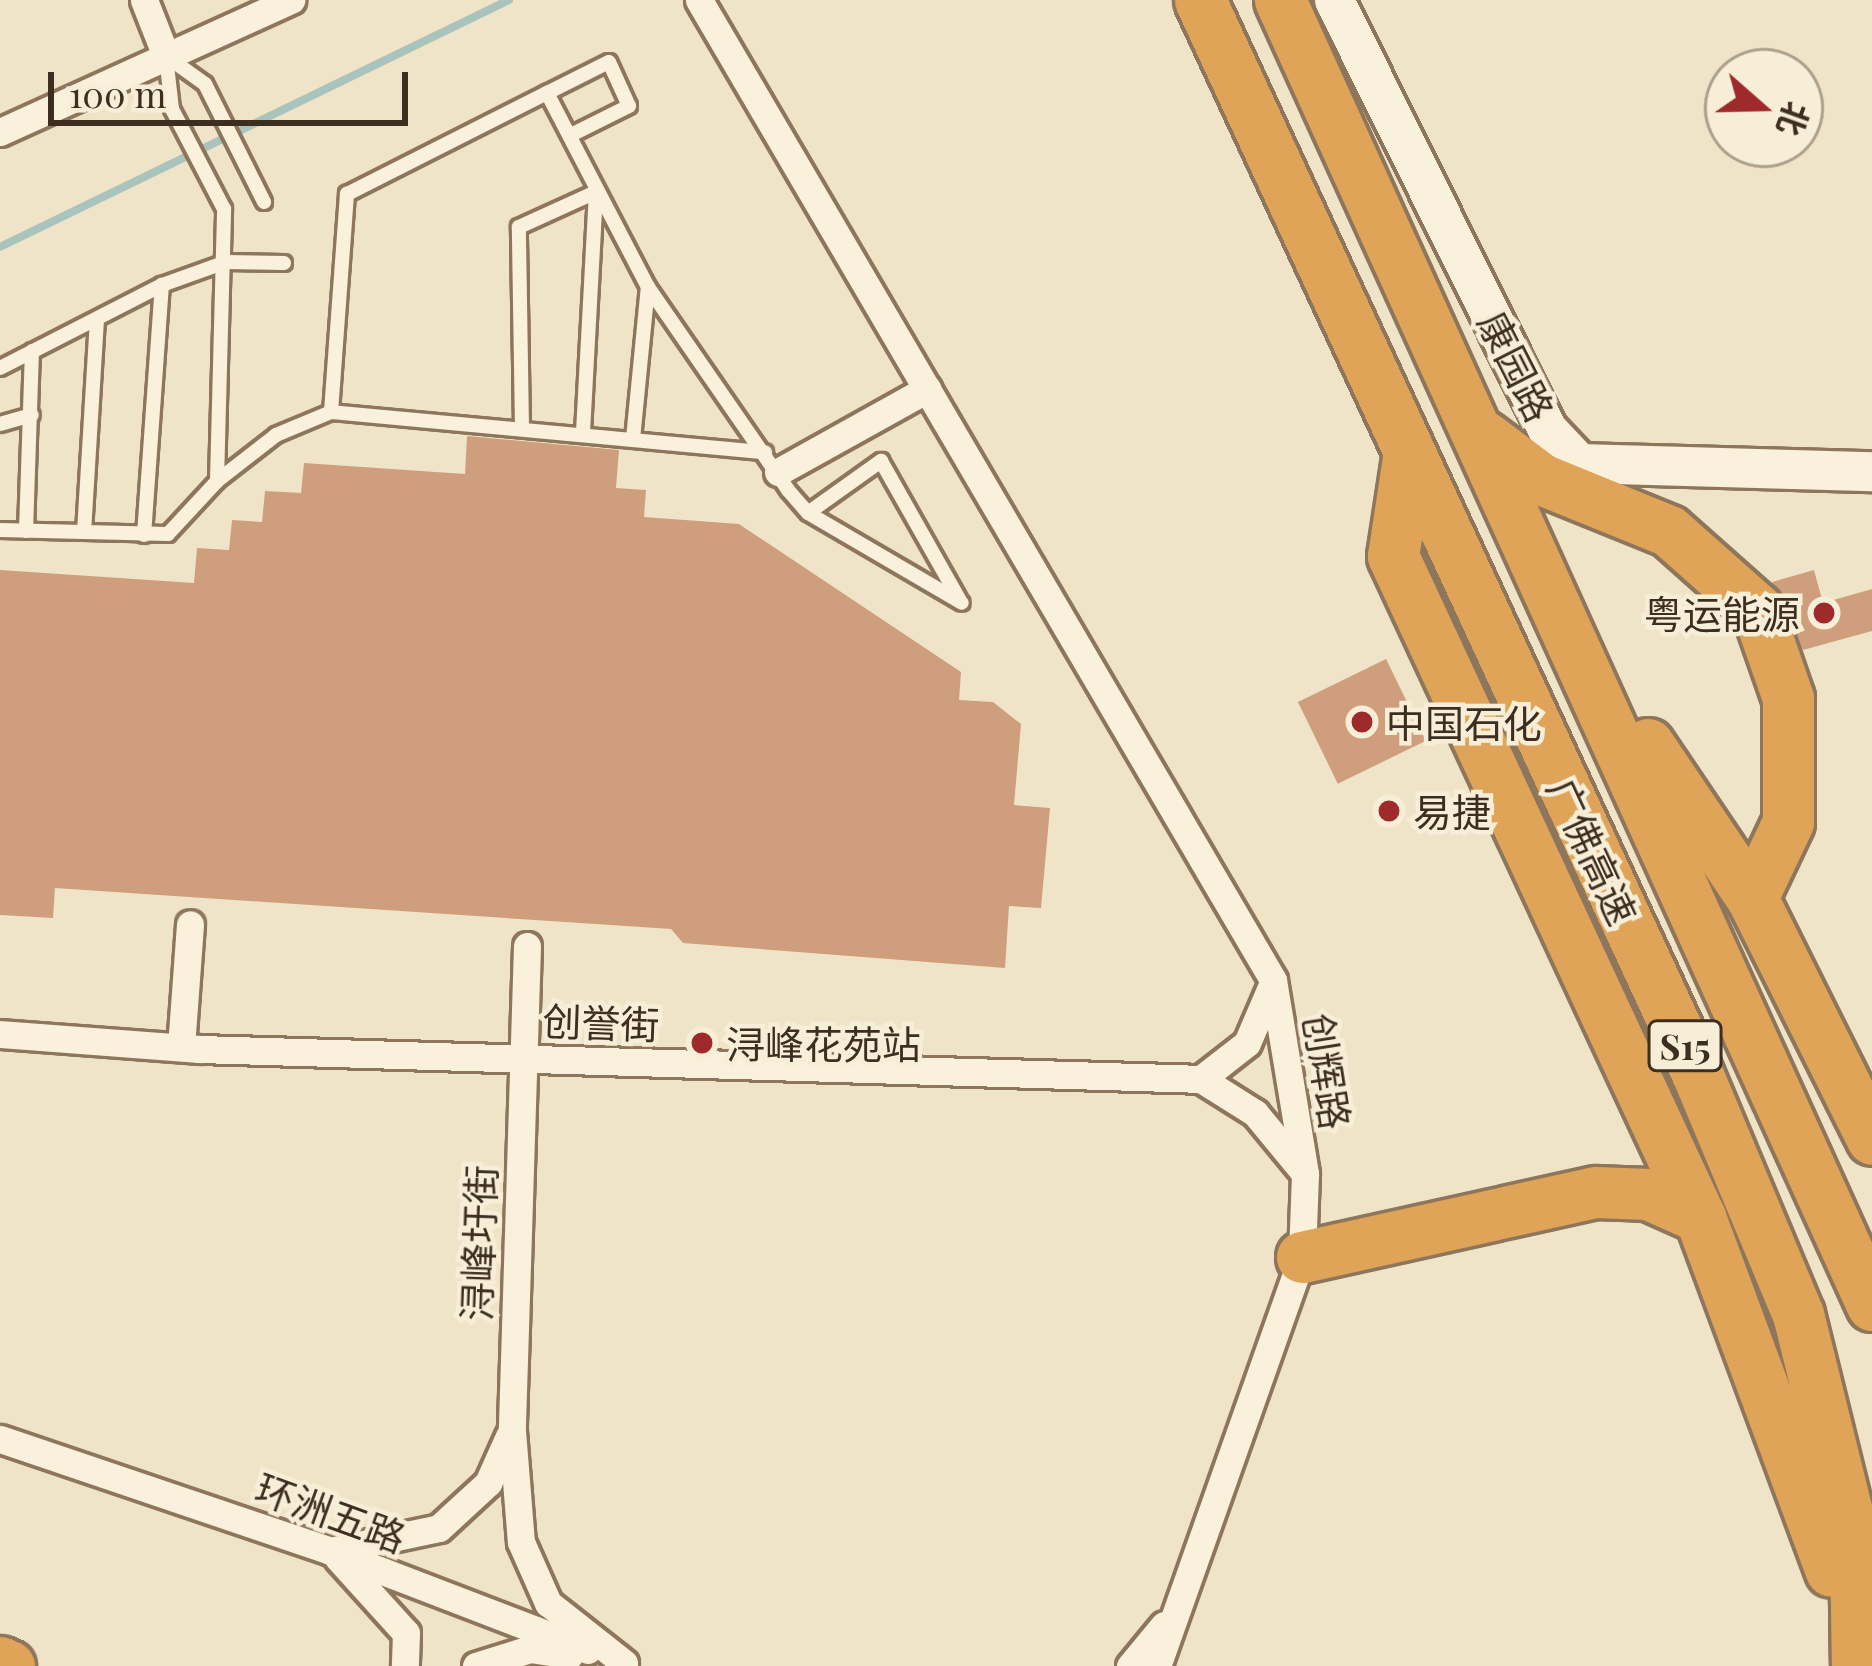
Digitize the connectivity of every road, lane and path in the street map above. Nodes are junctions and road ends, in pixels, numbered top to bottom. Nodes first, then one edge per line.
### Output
1 (144, 0) edge
2 (291, 0) edge
3 (699, 0) edge
4 (1200, 0) edge
5 (1280, 0) edge
6 (1334, 0) edge
7 (166, 56) junction
8 (547, 93) junction
9 (0, 132) edge
10 (571, 135) junction
11 (596, 192) junction
12 (263, 202) dead end
13 (226, 262) junction
14 (284, 263) dead end
15 (162, 285) junction
16 (648, 287) junction
17 (97, 320) junction
18 (32, 351) junction
19 (0, 368) edge
20 (927, 389) junction
21 (331, 412) junction
22 (32, 415) junction
23 (0, 424) edge
24 (522, 429) junction
25 (1476, 431) junction
26 (584, 435) junction
27 (633, 439) junction
28 (1408, 458) junction
29 (771, 462) junction
30 (1872, 471) edge
31 (217, 481) junction
32 (808, 513) junction
33 (0, 530) edge
34 (26, 531) junction
35 (84, 532) junction
36 (144, 535) junction
37 (1563, 617) junction
38 (1752, 898) junction
39 (190, 924) dead end
40 (527, 946) dead end
41 (1274, 980) junction
42 (0, 1034) edge
43 (181, 1047) junction
44 (523, 1058) junction
45 (1201, 1079) junction
46 (1868, 1114) edge
47 (1305, 1174) junction
48 (1700, 1217) junction
49 (1302, 1257) junction
50 (1872, 1305) edge
51 (512, 1431) junction
52 (0, 1439) edge
53 (330, 1551) junction
54 (1178, 1608) junction
55 (0, 1662) edge
56 (628, 1665) edge
57 (9, 1666) edge
58 (405, 1666) edge
59 (476, 1666) edge
60 (1130, 1666) edge
61 (1157, 1666) edge
62 (1856, 1666) edge

1 - 7 street
2 - 7 street
3 - 20 street
4 - 28 highway, 广佛高速 / S15
5 - 25 highway, 广佛高速 / S15
6 - 30 street, 康园路
7 - 9 street
7 - 12 lane
7 - 13 lane
8 - 10 lane
8 - 10 lane
8 - 21 lane
10 - 11 lane
11 - 16 lane
11 - 24 lane
11 - 26 lane
13 - 14 lane
13 - 15 lane
13 - 31 lane
15 - 17 lane
15 - 36 lane
16 - 27 lane
16 - 29 lane
17 - 18 lane
17 - 35 lane
18 - 19 lane
18 - 22 lane
20 - 29 street
20 - 41 street
21 - 24 lane
21 - 31 lane
22 - 23 lane
22 - 34 lane
24 - 26 lane
25 - 37 highway, 广佛高速 / S15
25 - 38 highway
26 - 27 lane
27 - 29 lane
28 - 48 highway
28 - 62 highway, 广佛高速 / S15
29 - 32 lane
31 - 36 lane
32 - 32 lane
33 - 34 lane
34 - 35 lane
35 - 36 lane
37 - 38 highway
37 - 50 highway, 广佛高速 / S15
38 - 46 highway
39 - 43 street
40 - 44 street, 浔峰圩街
41 - 45 street
41 - 47 street, 创辉路
42 - 43 street, 创誉街
43 - 44 street, 创誉街
44 - 45 street, 创誉街
44 - 51 street, 浔峰圩街
45 - 47 street
47 - 49 street, 创辉路
48 - 49 highway
48 - 62 highway
49 - 54 street, 创辉路
51 - 53 street
51 - 56 street, 浔峰圩街
52 - 53 street, 环洲五路
53 - 56 street, 环洲五路
53 - 58 street
54 - 60 street
54 - 61 street, 创辉路
55 - 57 highway
56 - 59 street

